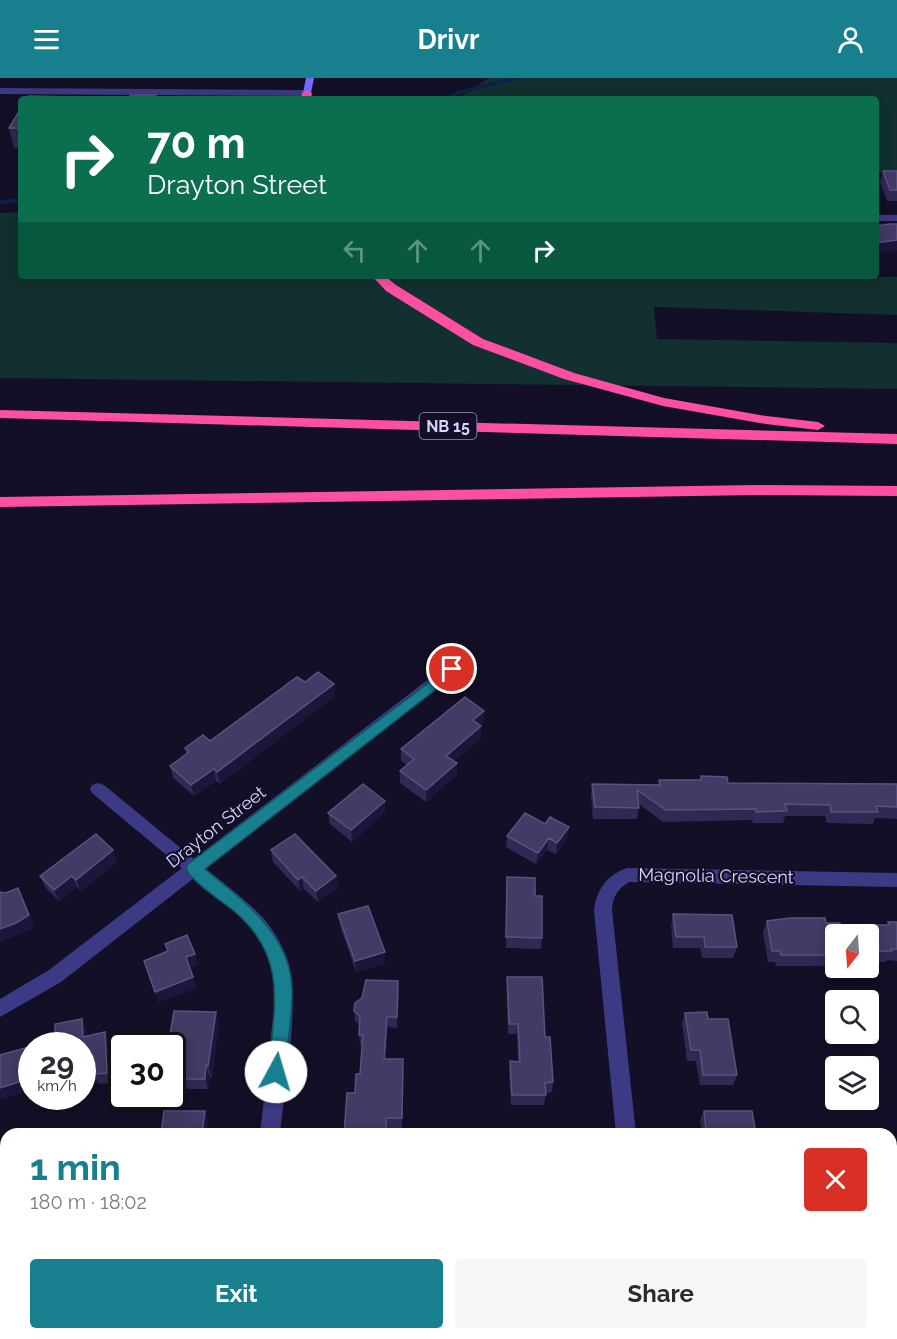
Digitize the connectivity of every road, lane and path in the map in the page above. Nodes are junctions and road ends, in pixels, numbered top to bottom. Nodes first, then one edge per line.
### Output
1 (310, 78) edge
2 (0, 91) edge
3 (307, 96) edge
4 (879, 218) edge
5 (897, 218) edge
6 (381, 279) edge
7 (0, 414) edge
8 (897, 437) edge
9 (897, 490) edge
10 (0, 502) edge
11 (452, 669) dead end
12 (98, 789) dead end
13 (194, 869) junction
14 (897, 880) edge
15 (0, 1009) edge
16 (271, 1128) edge
17 (625, 1128) edge

1 - 3 main road
2 - 3 street
4 - 5 street
6 - 8 highway
7 - 8 highway, NB 15
9 - 10 highway
11 - 13 street, Drayton Street
12 - 13 street
13 - 15 street, Drayton Street
13 - 16 street
14 - 17 street, Magnolia Crescent

